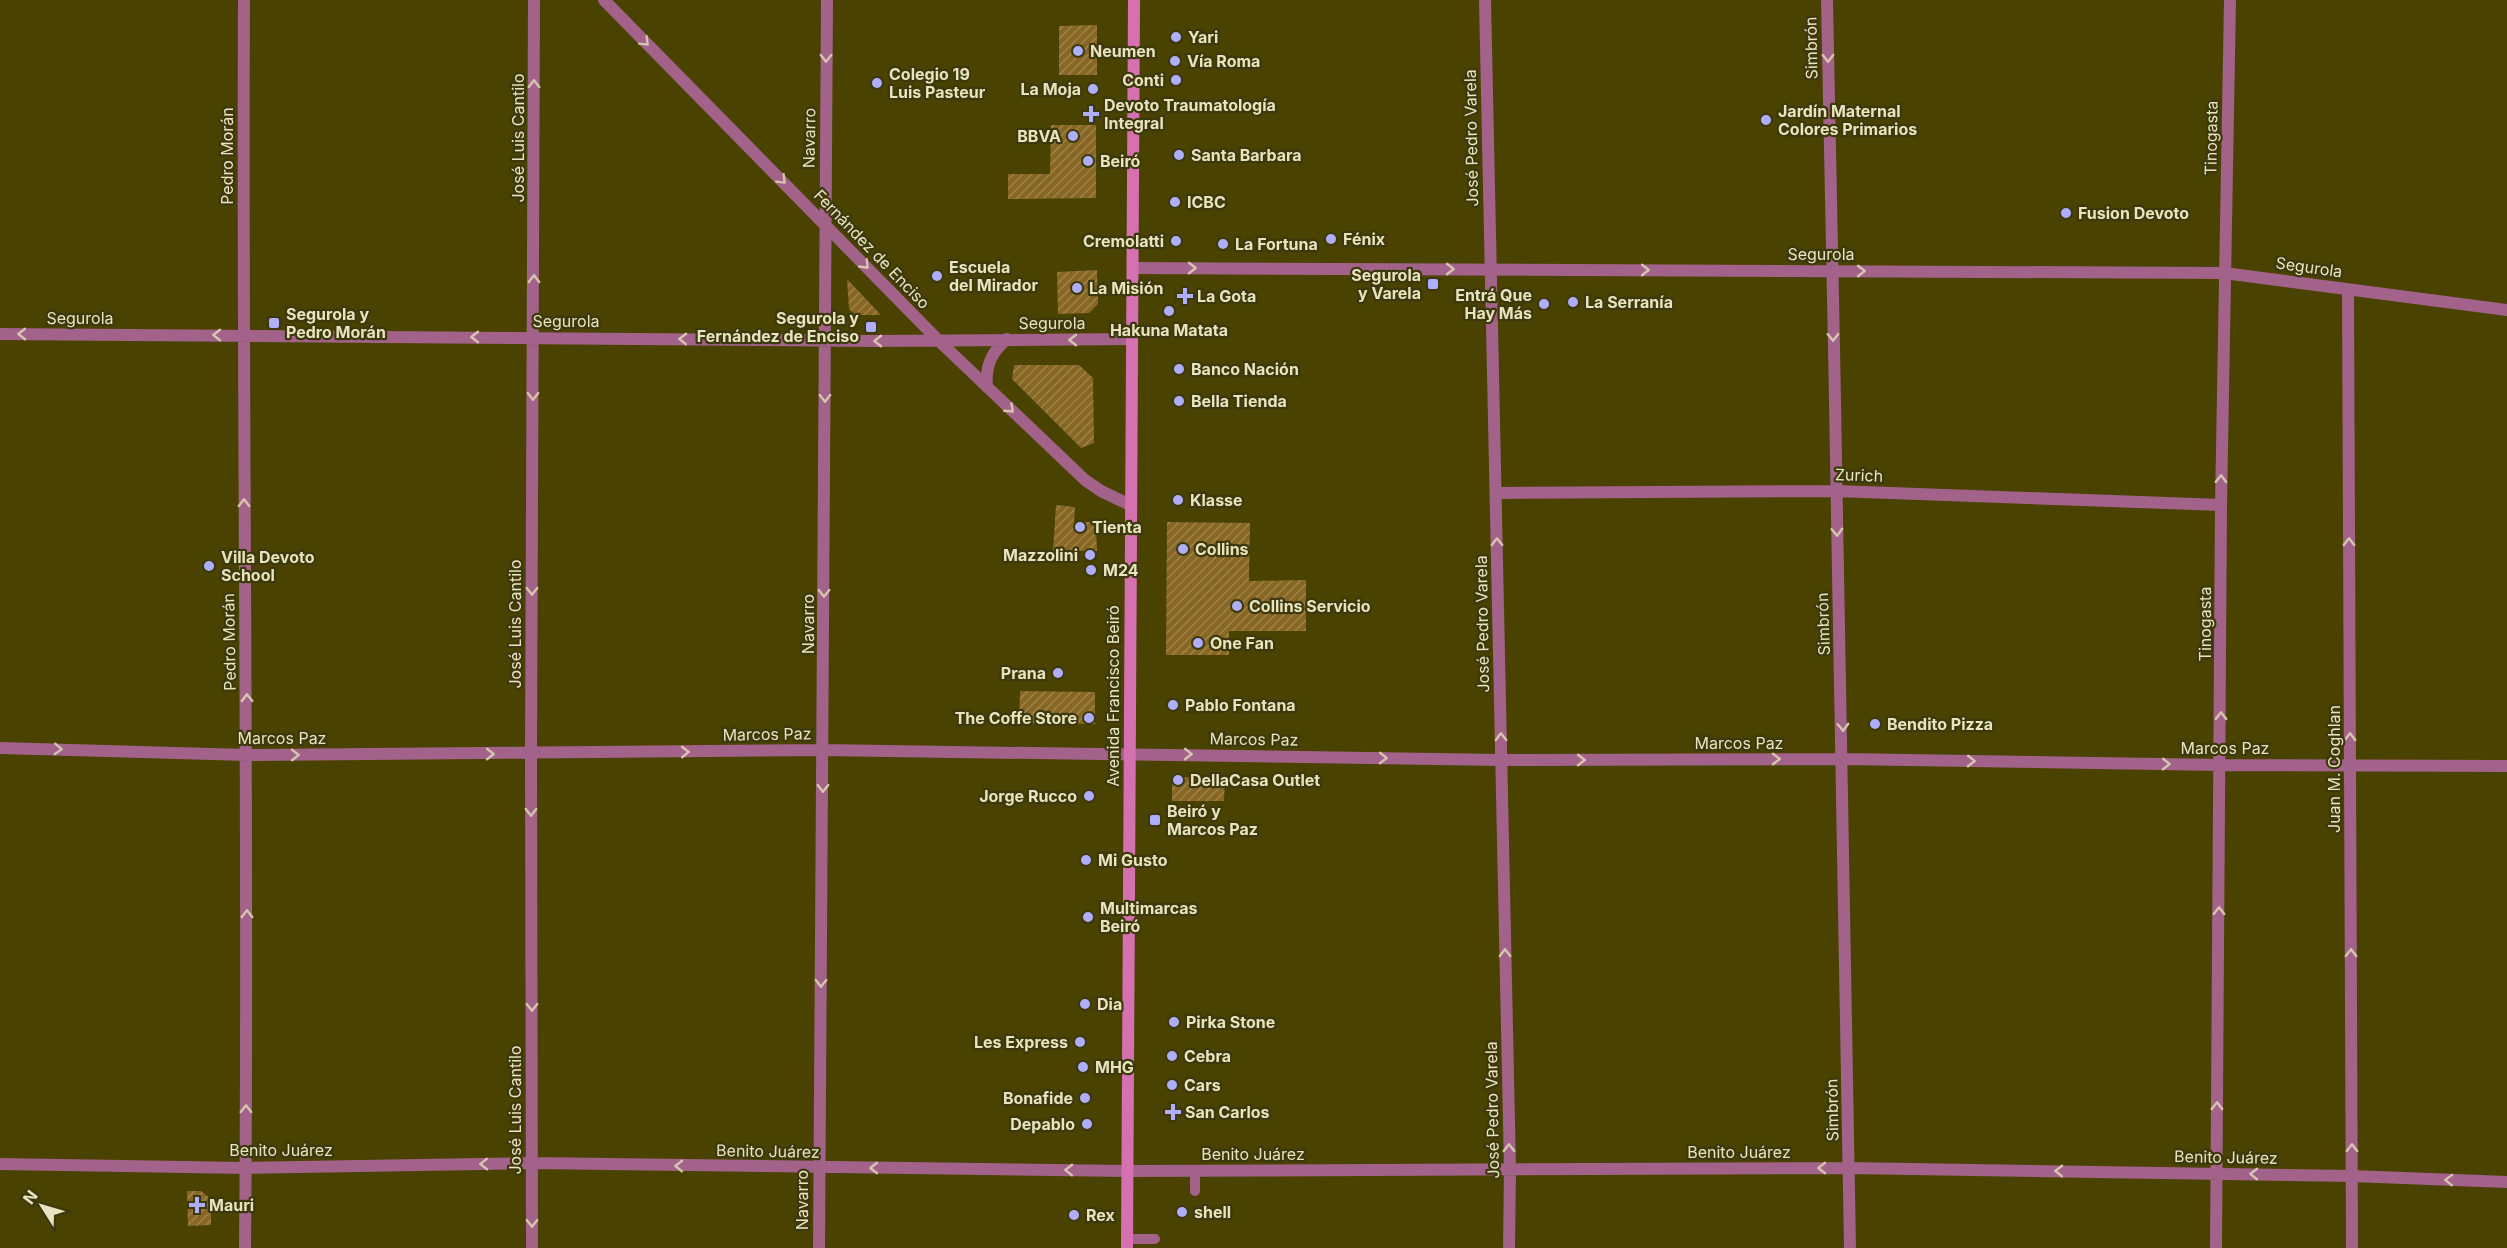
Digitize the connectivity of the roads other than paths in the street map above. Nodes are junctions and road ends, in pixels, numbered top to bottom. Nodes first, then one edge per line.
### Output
1 (244, 0) edge
2 (534, 0) edge
3 (604, 0) edge
4 (827, 0) edge
5 (1134, 0) edge
6 (1485, 0) edge
7 (1827, 0) edge
8 (2230, 0) edge
9 (824, 223) junction
10 (1133, 268) junction
11 (1490, 269) junction
12 (1832, 271) junction
13 (2224, 273) junction
14 (2348, 290) junction
15 (2507, 310) edge
16 (0, 334) edge
17 (243, 335) junction
18 (534, 337) junction
19 (1006, 339) junction
20 (1131, 339) junction
21 (826, 340) junction
22 (938, 340) junction
23 (987, 387) junction
24 (1836, 490) junction
25 (1496, 493) junction
26 (1130, 505) junction
27 (2221, 505) junction
28 (0, 748) edge
29 (823, 750) junction
30 (1130, 753) junction
31 (531, 754) junction
32 (247, 755) junction
33 (1844, 759) junction
34 (1501, 760) junction
35 (2350, 764) junction
36 (2221, 765) junction
37 (2507, 766) edge
38 (532, 1163) junction
39 (0, 1164) edge
40 (246, 1168) junction
41 (819, 1168) junction
42 (1849, 1168) junction
43 (1510, 1169) junction
44 (1128, 1171) junction
45 (1195, 1171) junction
46 (2216, 1173) junction
47 (2352, 1176) junction
48 (2507, 1182) edge
49 (1195, 1191) dead end
50 (1155, 1239) dead end
51 (1127, 1244) edge
52 (245, 1248) edge
53 (532, 1248) edge
54 (819, 1248) edge
55 (1509, 1248) edge
56 (1850, 1248) edge
57 (2216, 1248) edge
58 (2352, 1248) edge

1 - 17 street, Pedro Morán
18 -> 2 street, José Luis Cantilo
3 -> 9 street, Fernández de Enciso
4 -> 9 street, Navarro
5 - 10 main road, Avenida Francisco Beiró
6 - 11 street, José Pedro Varela
7 -> 12 street, Simbrón
8 - 13 street, Tinogasta
9 - 21 street, Navarro
9 -> 22 street, Fernández de Enciso
10 -> 11 street, Segurola
10 - 20 main road, Avenida Francisco Beiró
11 -> 12 street, Segurola
11 - 25 street, José Pedro Varela
12 -> 13 street, Segurola
12 -> 24 street, Simbrón
13 - 14 street, Segurola
27 -> 13 street, Tinogasta
14 - 15 street, Segurola
35 -> 14 street, Juan M. Coghlan
17 -> 16 street, Segurola
18 -> 17 street, Segurola
32 -> 17 street, Pedro Morán
21 -> 18 street, Segurola
18 -> 31 street, José Luis Cantilo
20 -> 19 street, Segurola
19 - 22 street, Segurola
19 - 23 street
20 - 26 main road, Avenida Francisco Beiró
22 -> 21 street, Segurola
21 -> 29 street, Navarro
22 - 23 street, Fernández de Enciso
23 -> 26 street, Fernández de Enciso
24 - 25 street, Zurich
24 - 27 street, Zurich
24 -> 33 street, Simbrón
34 -> 25 street, José Pedro Varela
26 - 30 main road, Avenida Francisco Beiró
36 -> 27 street, Tinogasta
28 -> 32 street, Marcos Paz
29 - 30 street, Marcos Paz
31 -> 29 street, Marcos Paz
29 -> 41 street, Navarro
30 -> 34 street, Marcos Paz
30 - 44 main road, Avenida Francisco Beiró
32 -> 31 street, Marcos Paz
31 -> 38 street, José Luis Cantilo
40 -> 32 street, Pedro Morán
34 -> 33 street, Marcos Paz
33 -> 36 street, Marcos Paz
33 - 42 street, Simbrón
43 -> 34 street, José Pedro Varela
35 - 36 street, Marcos Paz
35 - 37 street, Marcos Paz
47 -> 35 street, Juan M. Coghlan
46 -> 36 street, Tinogasta
38 -> 40 street, Benito Juárez
41 -> 38 street, Benito Juárez
38 -> 53 street, José Luis Cantilo
39 - 40 street, Benito Juárez
40 - 52 street, Pedro Morán
44 -> 41 street, Benito Juárez
41 - 54 street, Navarro
42 -> 43 street, Benito Juárez
46 -> 42 street, Benito Juárez
42 - 56 street, Simbrón
43 - 45 street, Benito Juárez
43 - 55 street, José Pedro Varela
44 - 45 street, Benito Juárez
44 - 51 main road, Avenida Francisco Beiró
45 - 49 lane
47 -> 46 street, Benito Juárez
46 - 57 street, Tinogasta
48 -> 47 street, Benito Juárez
47 - 58 street, Juan M. Coghlan
50 - 51 lane

